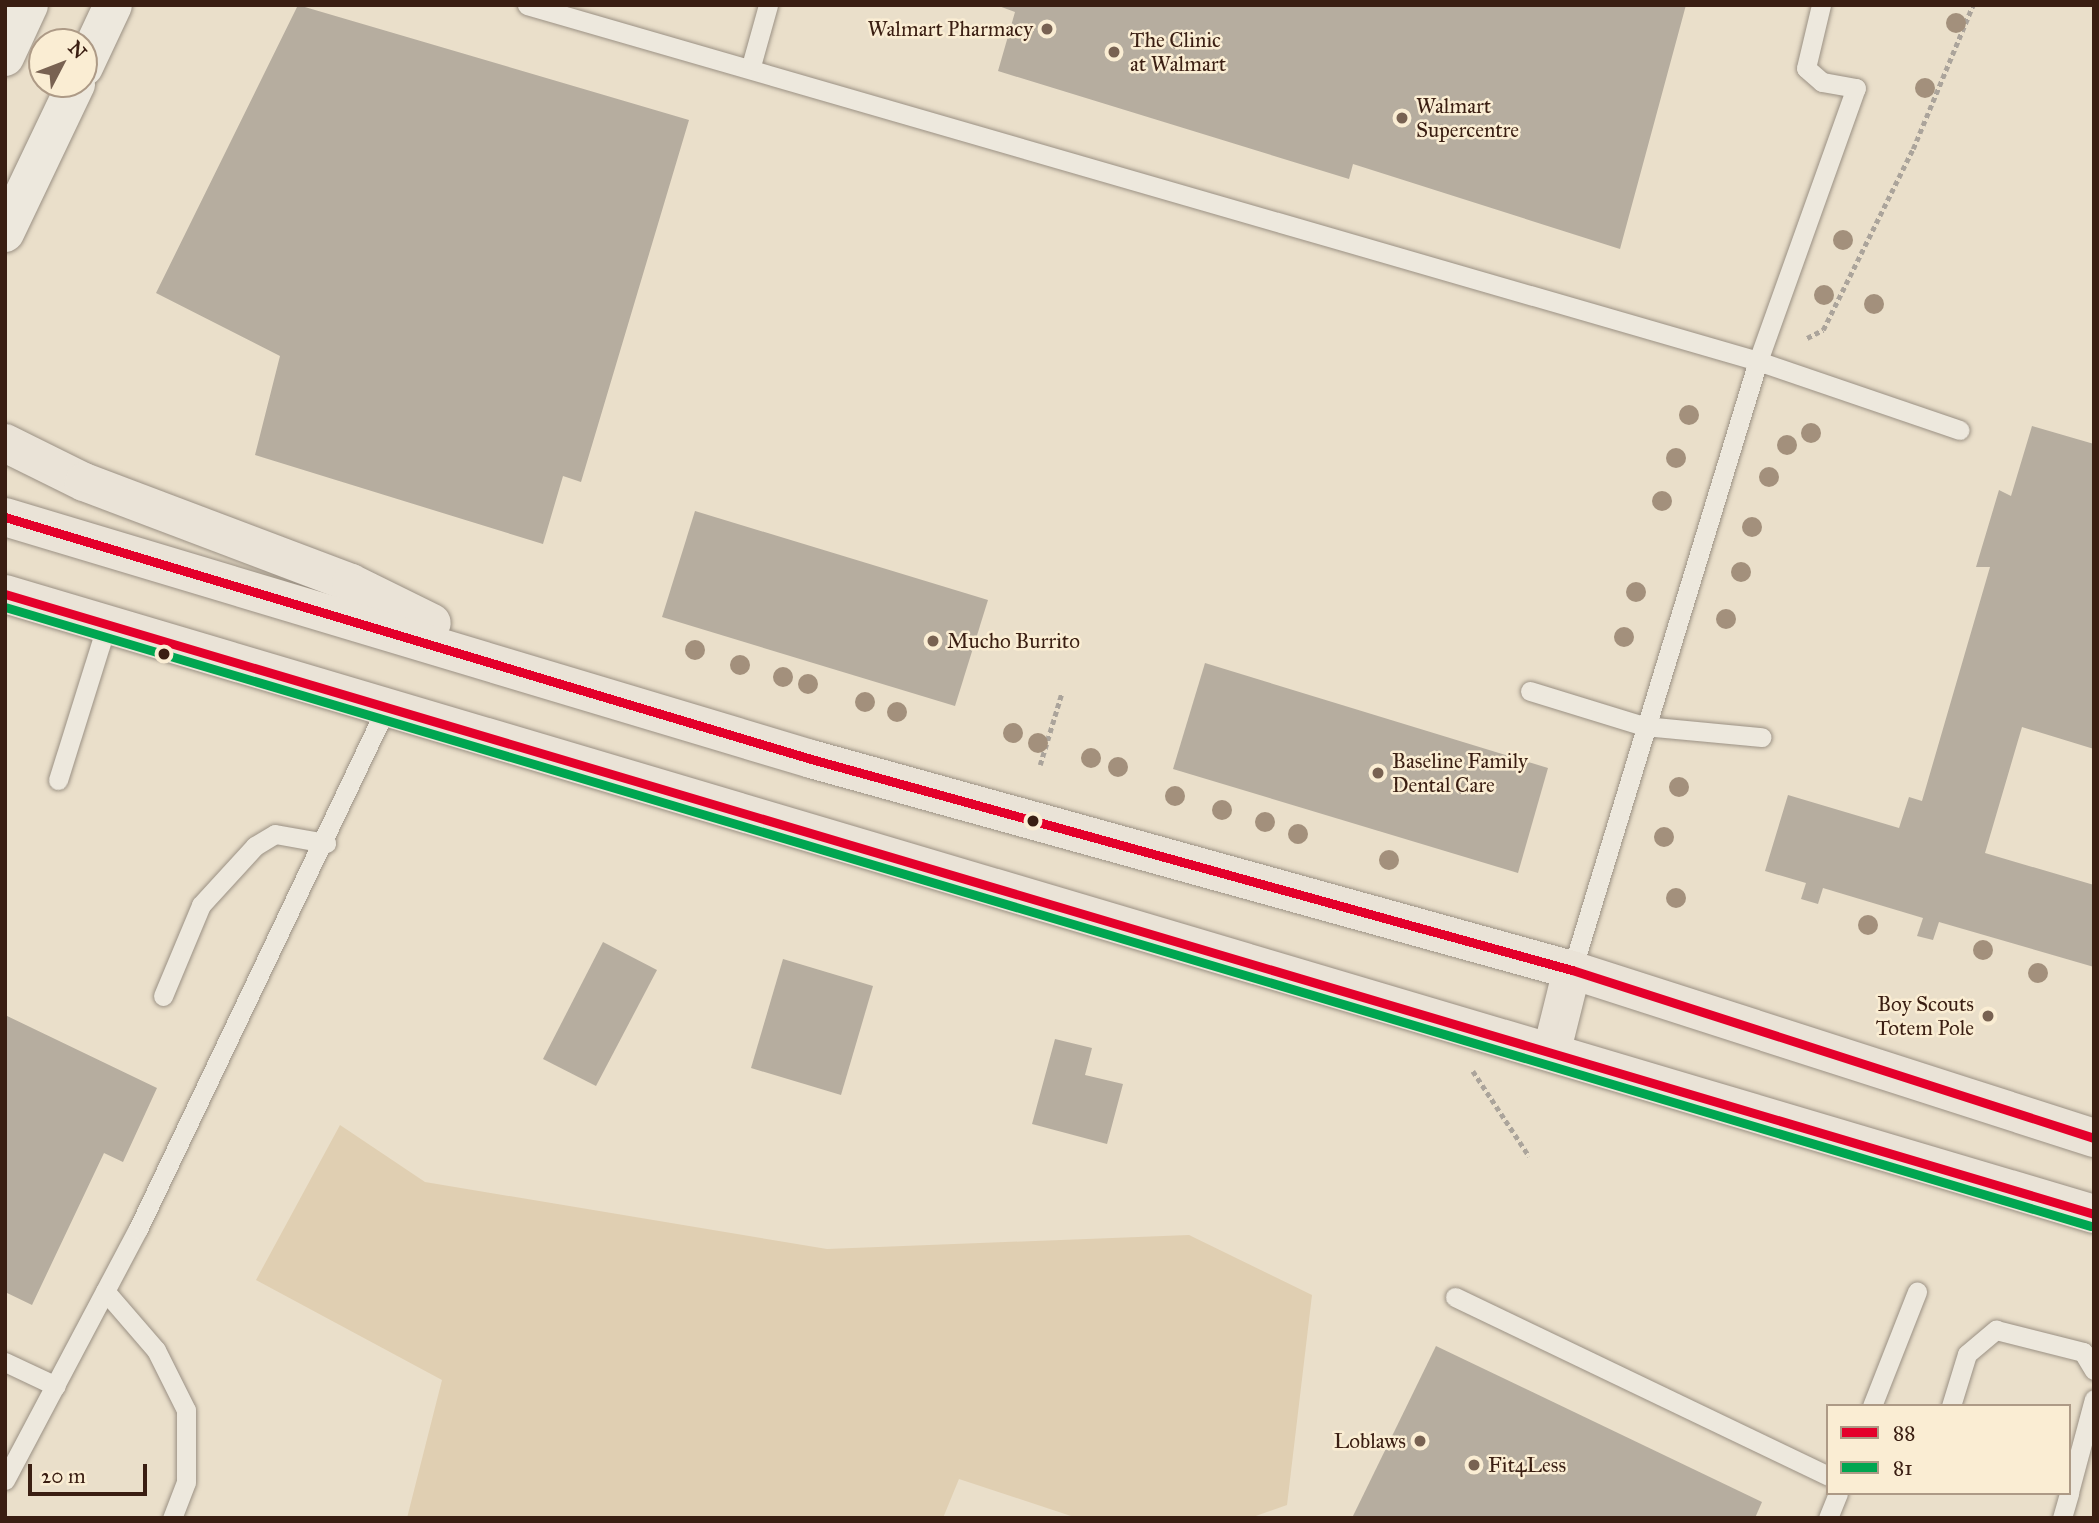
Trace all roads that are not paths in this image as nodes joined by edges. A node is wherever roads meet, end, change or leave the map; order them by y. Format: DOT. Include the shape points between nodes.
graph roads {
  1 [pos="29,5"];
  2 [pos="113,5"];
  3 [pos="527,5"];
  4 [pos="768,5"];
  5 [pos="1821,5"];
  6 [pos="98,37"];
  7 [pos="5,57"];
  8 [pos="751,66"];
  9 [pos="69,98"];
  10 [pos="5,233"];
  11 [pos="1758,360"];
  12 [pos="1960,430"];
  13 [pos="5,443"];
  14 [pos="5,517"];
  15 [pos="5,594"];
  16 [pos="107,624"];
  17 [pos="518,666"];
  18 [pos="1530,691"];
  19 [pos="387,706"];
  20 [pos="1644,726"];
  21 [pos="1761,737"];
  22 [pos="58,780"];
  23 [pos="326,843"];
  24 [pos="1572,970"];
  25 [pos="163,996"];
  26 [pos="1552,1050"];
  27 [pos="2094,1138"];
  28 [pos="2094,1214"];
  29 [pos="106,1291"];
  30 [pos="1917,1292"];
  31 [pos="1455,1297"];
  32 [pos="5,1362"];
  33 [pos="2094,1370"];
  34 [pos="56,1386"];
  35 [pos="2094,1399"];
  36 [pos="1873,1404"];
  37 [pos="1952,1404"];
  38 [pos="1826,1475"];
  39 [pos="5,1480"];
  40 [pos="2071,1485"];
  41 [pos="1837,1495"];
  42 [pos="2068,1495"];
  43 [pos="172,1518"];
  44 [pos="1828,1518"];
  45 [pos="2062,1518"];
  1 -- 7 [label="main road"];
  2 -- 6 [label="main road"];
  3 -- 8 [label="lane"];
  4 -- 8 [label="lane"];
  5 -- 11 [label="lane" via="1807,68 1822,82 1856,88"];
  8 -- 11 [label="lane"];
  9 -- 10 [label="main road"];
  11 -- 12 [label="lane"];
  11 -- 20 [label="lane"];
  13 -- 17 [label="main road" via="84,482 351,583"];
  14 -- 17 [label="main road"];
  15 -- 16 [label="main road"];
  16 -- 19 [label="main road"];
  16 -- 22 [label="lane"];
  17 -- 24 [label="main road" via="811,759"];
  18 -- 20 [label="lane"];
  19 -- 23 [label="lane"];
  19 -- 26 [label="main road"];
  20 -- 21 [label="lane"];
  20 -- 24 [label="lane"];
  23 -- 25 [label="lane" via="275,834 255,846 201,905"];
  23 -- 29 [label="lane"];
  24 -- 26 [label="main road"];
  24 -- 27 [label="main road"];
  26 -- 28 [label="main road"];
  29 -- 34 [label="lane"];
  29 -- 43 [label="lane" via="156,1350 186,1410 186,1482"];
  30 -- 36 [label="lane"];
  31 -- 38 [label="lane"];
  32 -- 34 [label="lane"];
  33 -- 37 [label="lane" via="2083,1352 1996,1330 1967,1354"];
  34 -- 39 [label="lane"];
  35 -- 40 [label="lane"];
  41 -- 44 [label="lane"];
  42 -- 45 [label="lane"];
}
